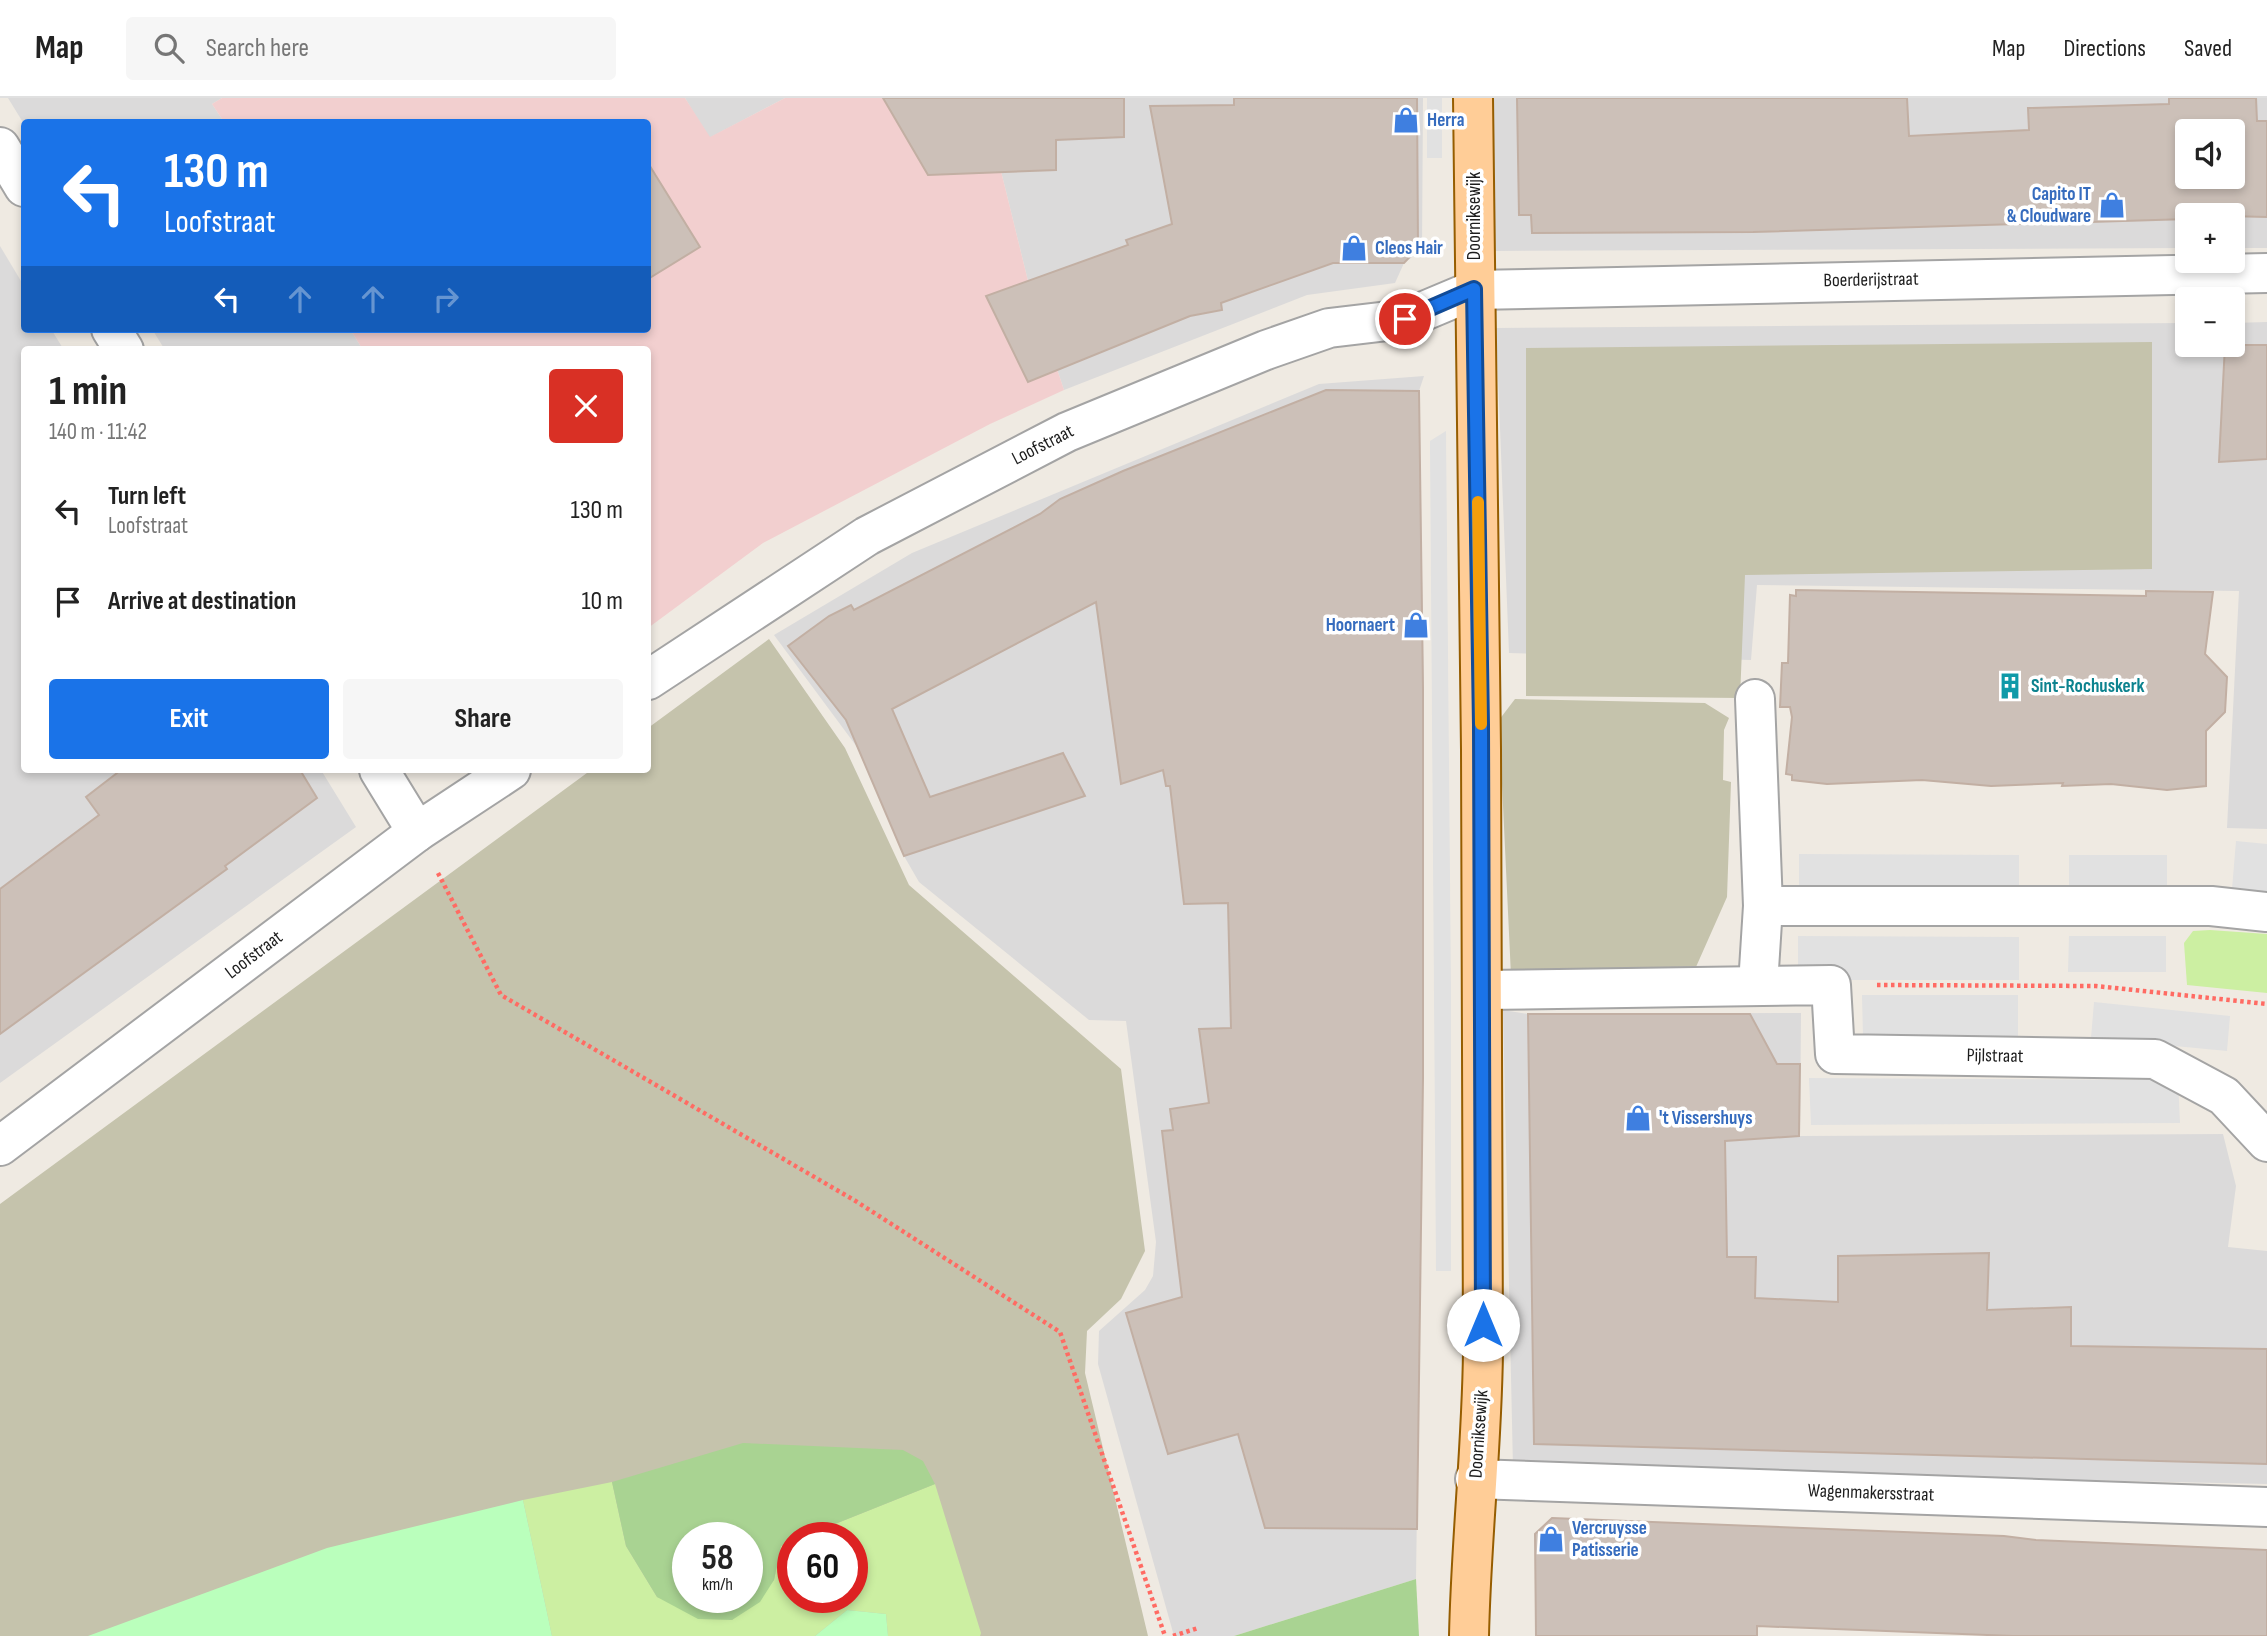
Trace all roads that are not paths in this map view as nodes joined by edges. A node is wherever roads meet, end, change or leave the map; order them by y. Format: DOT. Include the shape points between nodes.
graph roads {
  1 [pos="1473,98"];
  2 [pos="0,146"];
  3 [pos="21,182"];
  4 [pos="2267,273"];
  5 [pos="1474,289"];
  6 [pos="651,678"];
  7 [pos="1755,699"];
  8 [pos="381,773"];
  9 [pos="506,773"];
  10 [pos="417,832"];
  11 [pos="1763,906"];
  12 [pos="2267,912"];
  13 [pos="1758,985"];
  14 [pos="1483,990"];
  15 [pos="2267,1142"];
  16 [pos="0,1146"];
  17 [pos="1475,1479"];
  18 [pos="2267,1507"];
  19 [pos="1469,1636"];
  1 -- 5 [label="main road, Doorniksewijk"];
  2 -- 3 [label="street"];
  4 -- 5 [label="street, Boerderijstraat"];
  5 -- 6 [label="street, Loofstraat" via="1405,319 1316,333 1067,432 867,536"];
  5 -- 14 [label="main road, Doorniksewijk"];
  7 -- 11 [label="street"];
  8 -- 10 [label="street"];
  9 -- 10 [label="street, Loofstraat"];
  10 -- 16 [label="street, Loofstraat"];
  11 -- 12 [label="street" via="2211,906"];
  11 -- 13 [label="street"];
  13 -- 14 [label="street"];
  13 -- 15 [label="street, Pijlstraat" via="1831,985 1835,1054 2155,1059 2224,1096"];
  14 -- 17 [label="main road, Doorniksewijk" via="1482,1411"];
  17 -- 18 [label="street, Wagenmakersstraat"];
  17 -- 19 [label="main road, Doorniksewijk"];
}
